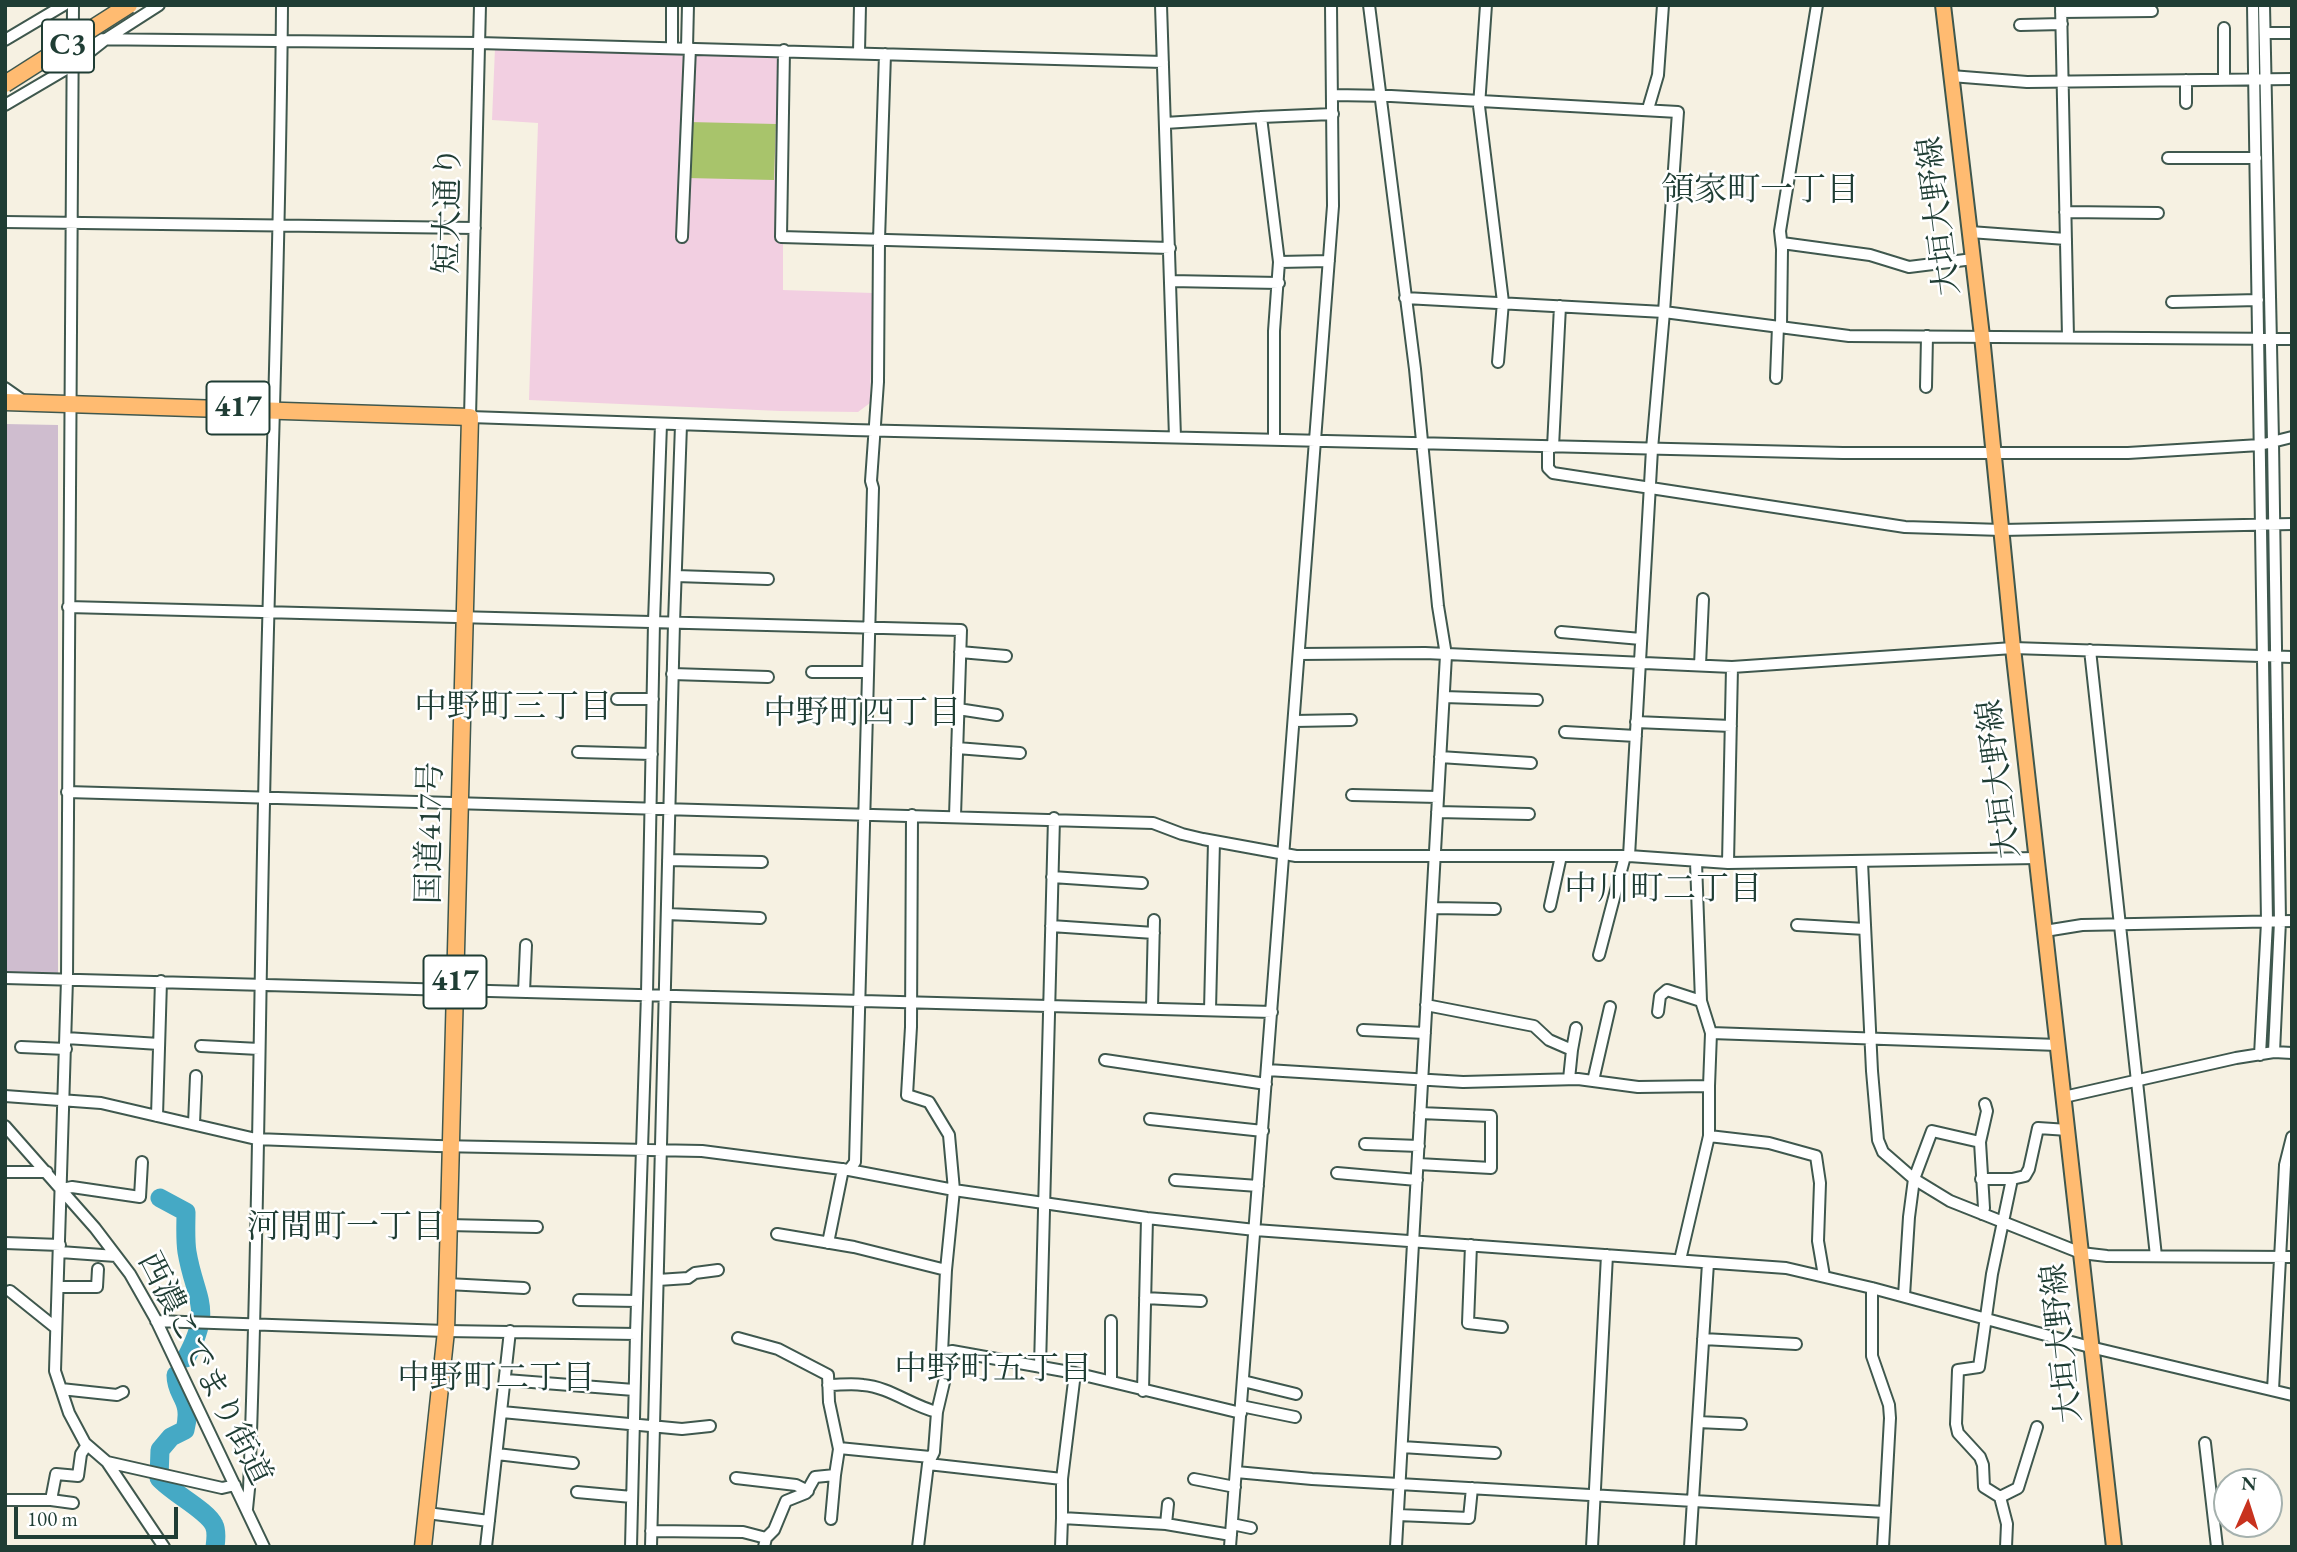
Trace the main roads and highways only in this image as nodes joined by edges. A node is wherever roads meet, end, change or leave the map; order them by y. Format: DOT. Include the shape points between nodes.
graph roads {
  1 [pos="129,5"];
  2 [pos="1943,5"];
  3 [pos="5,84"];
  4 [pos="5,402"];
  5 [pos="423,1547"];
  6 [pos="2114,1547"];
  1 -- 3 [label="highway, C3, bridge"];
  2 -- 6 [label="main road, 大垣大野線"];
  4 -- 5 [label="highway, 国道417号 / 417" via="470,416 446,1331"];
}
